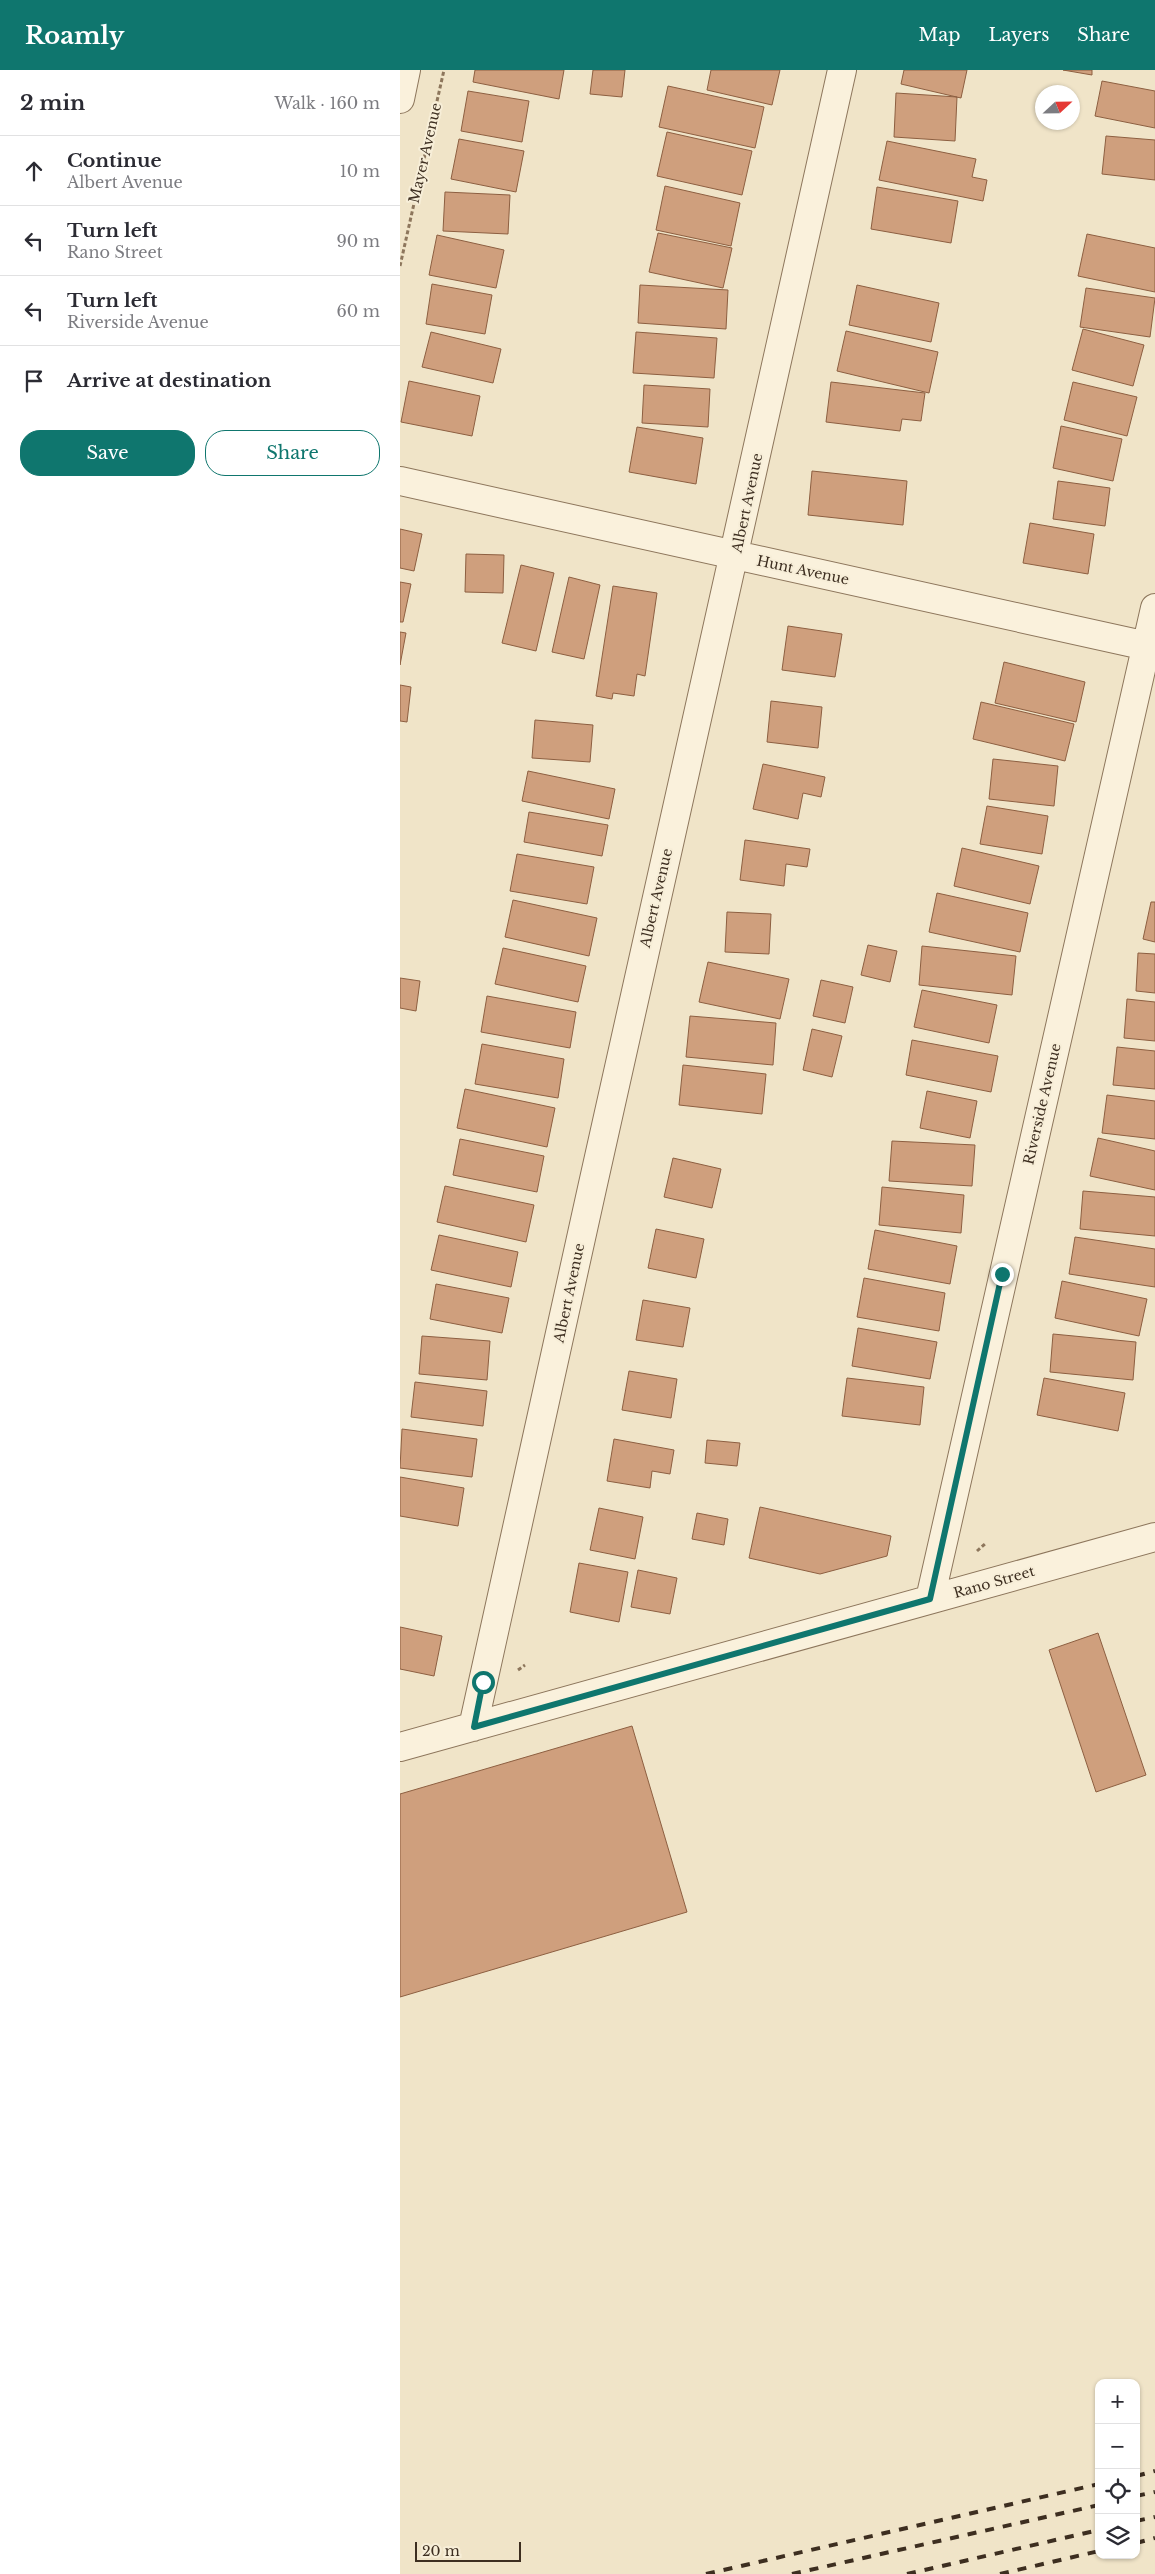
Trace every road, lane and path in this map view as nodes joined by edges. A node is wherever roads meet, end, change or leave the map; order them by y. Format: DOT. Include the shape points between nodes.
graph roads {
  1 [pos="406,70"];
  2 [pos="444,70"];
  3 [pos="842,70"];
  4 [pos="400,99"];
  5 [pos="400,266"];
  6 [pos="400,481"];
  7 [pos="736,555"];
  8 [pos="1155,608"];
  9 [pos="1146,646"];
  10 [pos="1155,1537"];
  11 [pos="986,1543"];
  12 [pos="977,1551"];
  13 [pos="930,1599"];
  14 [pos="474,1727"];
  15 [pos="400,1747"];
  1 -- 4 [label="street"];
  2 -- 5 [label="path, Mayer Avenue"];
  3 -- 7 [label="street, Albert Avenue"];
  6 -- 7 [label="street, Hunt Avenue"];
  7 -- 9 [label="street, Hunt Avenue"];
  7 -- 14 [label="street, Albert Avenue" via="663,864"];
  8 -- 9 [label="street, Riverside Avenue"];
  9 -- 13 [label="street, Riverside Avenue"];
  10 -- 13 [label="street, Rano Street"];
  11 -- 12 [label="path"];
  13 -- 14 [label="street, Rano Street"];
  14 -- 15 [label="street, Rano Street"];
}
